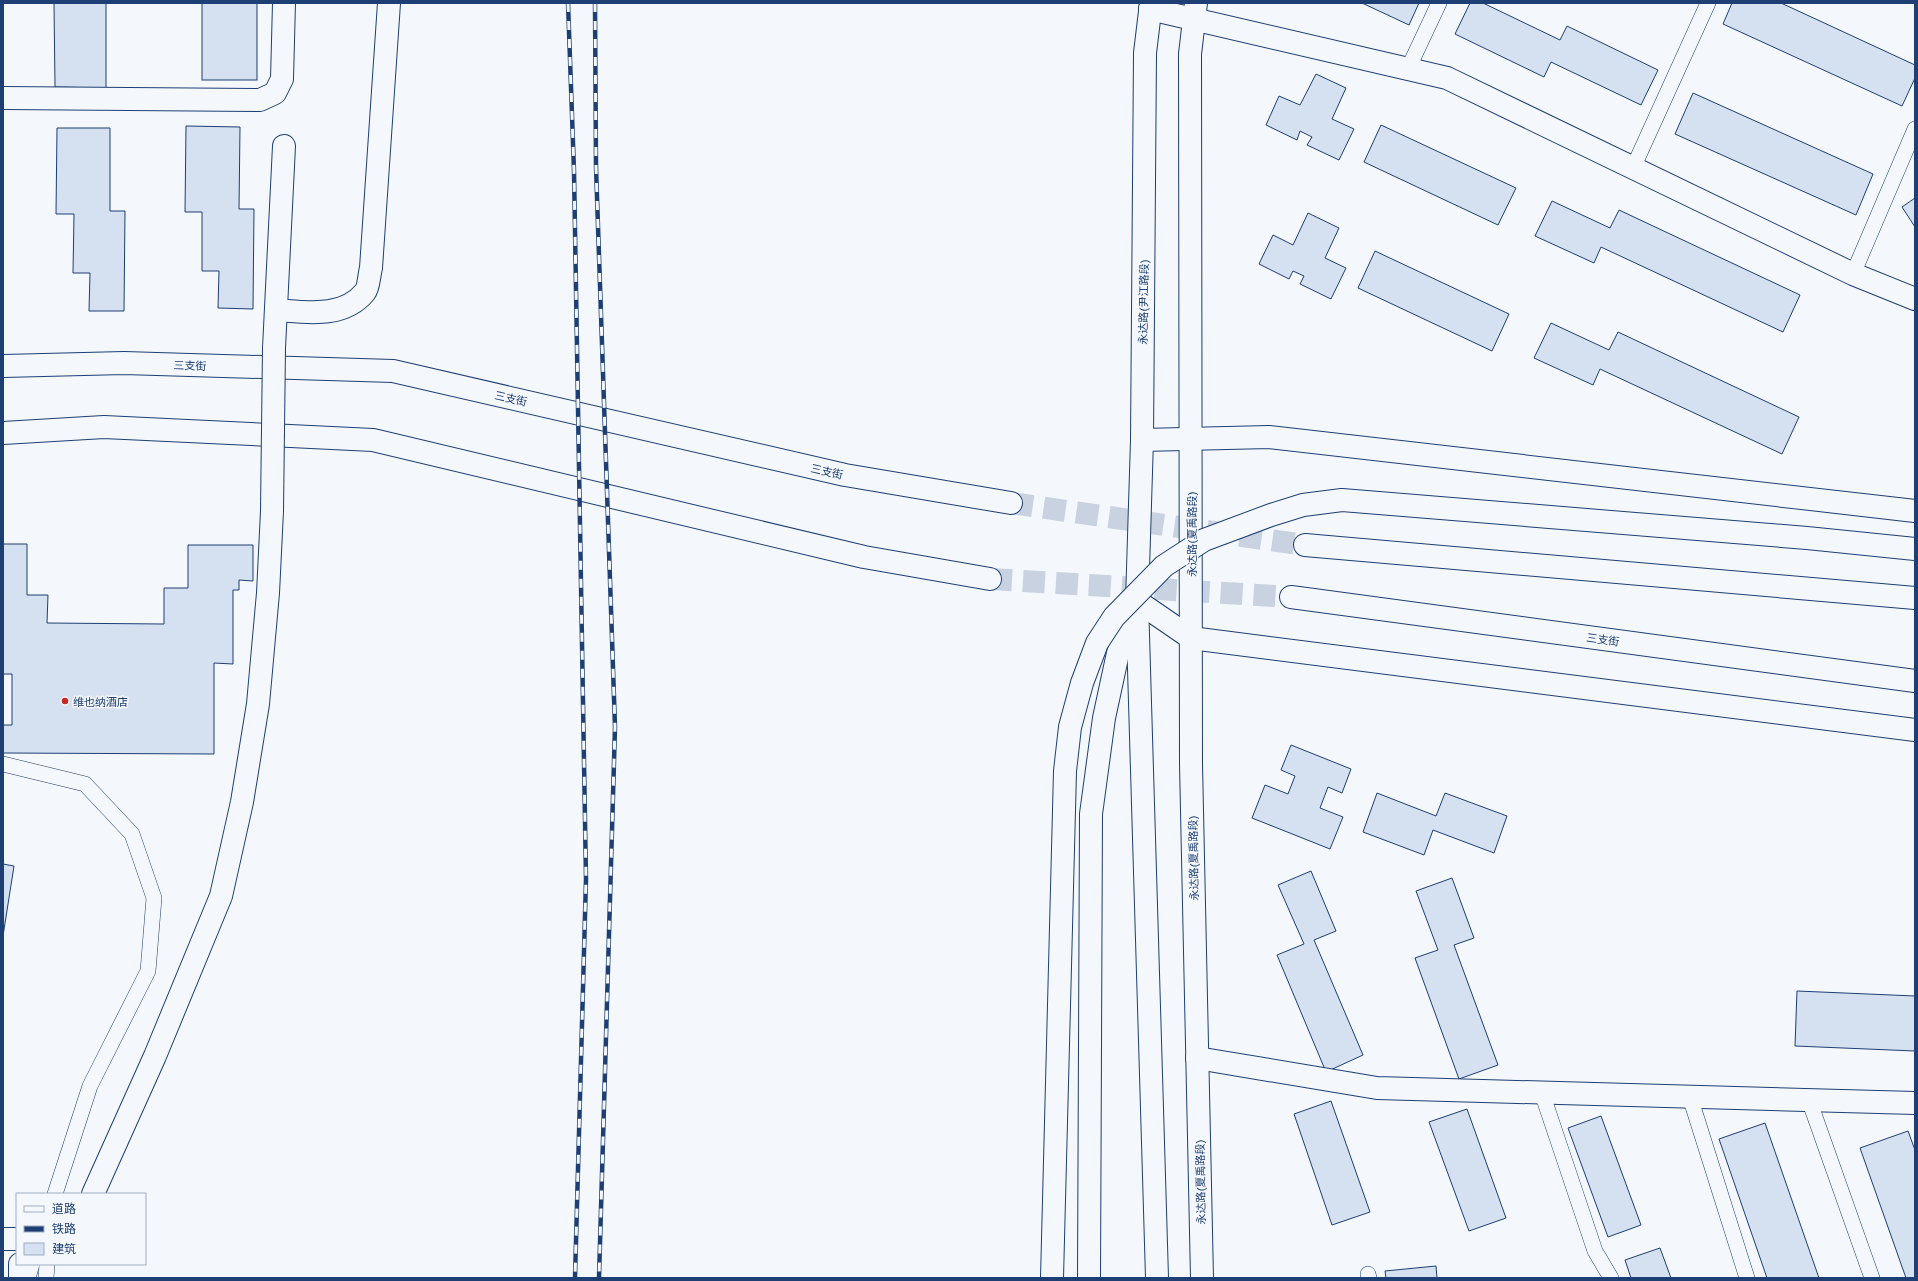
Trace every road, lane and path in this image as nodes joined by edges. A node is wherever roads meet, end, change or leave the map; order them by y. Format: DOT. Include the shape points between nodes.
graph roads {
  1 [pos="284,3"];
  2 [pos="389,3"];
  3 [pos="1439,3"];
  4 [pos="1708,3"];
  5 [pos="1150,6"];
  6 [pos="1195,11"];
  7 [pos="1408,69"];
  8 [pos="3,98"];
  9 [pos="1915,129"];
  10 [pos="284,146"];
  11 [pos="1633,168"];
  12 [pos="1853,274"];
  13 [pos="1915,299"];
  14 [pos="276,310"];
  15 [pos="3,366"];
  16 [pos="3,433"];
  17 [pos="1191,439"];
  18 [pos="1142,440"];
  19 [pos="1011,503"];
  20 [pos="1915,511"];
  21 [pos="1305,545"];
  22 [pos="1915,549"];
  23 [pos="990,579"];
  24 [pos="1290,597"];
  25 [pos="1915,598"];
  26 [pos="1137,601"];
  27 [pos="1191,638"];
  28 [pos="1915,681"];
  29 [pos="1915,730"];
  30 [pos="3,764"];
  31 [pos="1197,1058"];
  32 [pos="1542,1093"];
  33 [pos="1690,1097"];
  34 [pos="1809,1100"];
  35 [pos="1915,1104"];
  36 [pos="55,1193"];
  37 [pos="93,1193"];
  38 [pos="3,1239"];
  39 [pos="16,1239"];
  40 [pos="20,1265"];
  41 [pos="32,1265"];
  42 [pos="47,1265"];
  43 [pos="20,1278"];
  44 [pos="28,1278"];
  45 [pos="46,1278"];
  46 [pos="1052,1278"];
  47 [pos="1088,1278"];
  48 [pos="1157,1278"];
  49 [pos="1202,1278"];
  50 [pos="1611,1278"];
  51 [pos="1747,1278"];
  52 [pos="1872,1278"];
  1 -- 8 [label="main road" via="282,80 275,92 260,100"];
  2 -- 14 [label="main road" via="371,268 366,291 350,304 324,313"];
  3 -- 7 [label="lane"];
  4 -- 11 [label="lane"];
  5 -- 6 [label="main road"];
  5 -- 18 [label="main road, 永达路(尹江路段)" via="1145,53"];
  6 -- 7 [label="main road"];
  6 -- 17 [label="main road" via="1190,54"];
  7 -- 11 [label="main road" via="1447,78"];
  9 -- 12 [label="lane"];
  10 -- 14 [label="main road"];
  11 -- 12 [label="main road"];
  12 -- 13 [label="main road"];
  14 -- 37 [label="main road, bridge" via="268,593 258,704 242,802 221,896 155,1056"];
  15 -- 19 [label="main road, 三支街" via="124,363 393,371 845,475"];
  16 -- 23 [label="main road" via="104,427 373,440 864,557"];
  17 -- 18 [label="main road"];
  17 -- 20 [label="main road" via="1269,437"];
  17 -- 27 [label="main road, 永达路(夏禹路段)"];
  18 -- 26 [label="main road, 永达路(尹江路段)"];
  21 -- 25 [label="main road"];
  22 -- 46 [label="main road, bridge" via="1799,537 1342,500 1302,505 1271,515 1204,540 1164,566 1114,617 1097,643 1082,683 1070,727 1065,771"];
  24 -- 28 [label="main road, 三支街"];
  26 -- 27 [label="main road"];
  26 -- 47 [label="main road" via="1118,653 1104,718 1091,814"];
  26 -- 48 [label="main road"];
  27 -- 29 [label="main road"];
  27 -- 31 [label="main road, 永达路(夏禹路段)"];
  30 -- 36 [label="lane" via="85,784 132,834 154,898 148,971 90,1086"];
  31 -- 32 [label="main road" via="1377,1088"];
  31 -- 49 [label="main road, 永达路(夏禹路段)"];
  32 -- 33 [label="main road"];
  32 -- 50 [label="lane" via="1595,1251"];
  33 -- 34 [label="main road"];
  33 -- 51 [label="lane"];
  34 -- 35 [label="main road"];
  34 -- 52 [label="lane"];
  38 -- 39 [label="main road"];
  40 -- 43 [label="main road"];
  41 -- 44 [label="lane"];
  42 -- 45 [label="lane"];
}
